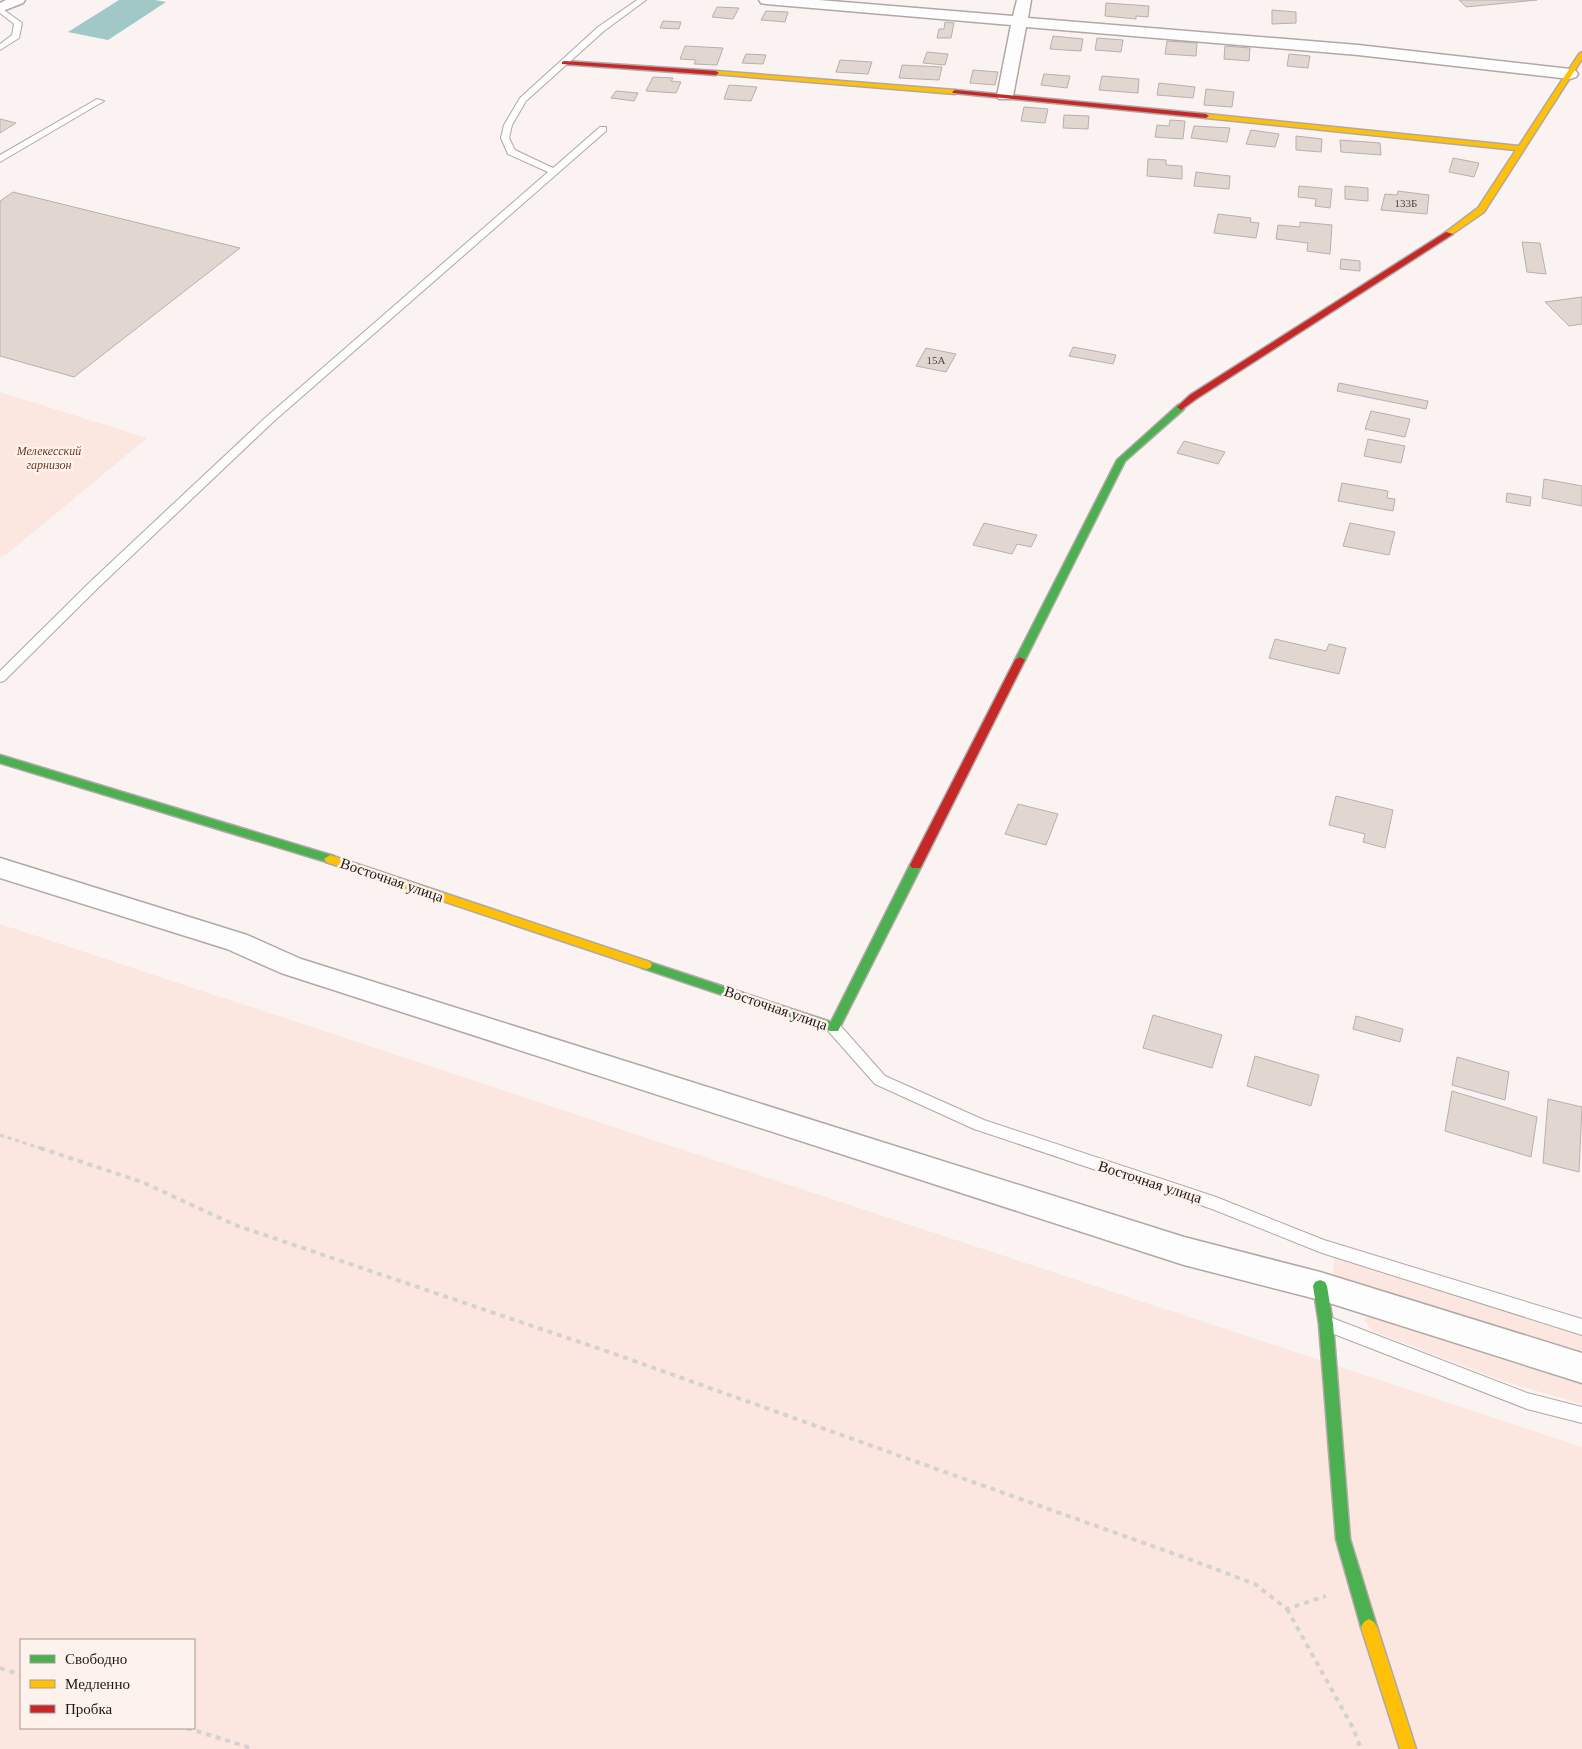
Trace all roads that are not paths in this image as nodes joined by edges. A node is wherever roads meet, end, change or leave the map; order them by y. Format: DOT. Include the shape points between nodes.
graph roads {
  1 [pos="18,0"];
  2 [pos="642,0"];
  3 [pos="766,0"];
  4 [pos="1024,0"];
  5 [pos="0,9"];
  6 [pos="1020,22"];
  7 [pos="0,48"];
  8 [pos="1582,54"];
  9 [pos="564,63"];
  10 [pos="1570,74"];
  11 [pos="1005,96"];
  12 [pos="100,101"];
  13 [pos="603,129"];
  14 [pos="1520,148"];
  15 [pos="0,159"];
  16 [pos="554,172"];
  17 [pos="0,678"];
  18 [pos="0,759"];
  19 [pos="0,868"];
  20 [pos="834,1028"];
  21 [pos="1320,1286"];
  22 [pos="1326,1324"];
  23 [pos="1582,1327"];
  24 [pos="1582,1368"];
  25 [pos="1582,1415"];
  26 [pos="1408,1749"];
  1 -- 5 [label="street"];
  2 -- 9 [label="lane" via="601,29"];
  3 -- 6 [label="street"];
  4 -- 6 [label="street"];
  5 -- 7 [label="lane" via="18,24 16,36"];
  6 -- 10 [label="street" via="1358,50"];
  6 -- 11 [label="street"];
  8 -- 10 [label="street"];
  9 -- 11 [label="street"];
  9 -- 16 [label="lane" via="524,100 508,125 505,138 511,152"];
  10 -- 14 [label="street"];
  11 -- 14 [label="street"];
  12 -- 15 [label="lane"];
  13 -- 16 [label="lane"];
  14 -- 20 [label="street" via="1482,210 1447,236 1193,396 1121,460"];
  16 -- 17 [label="lane" via="269,420"];
  18 -- 20 [label="street, Восточная улица" via="334,860"];
  19 -- 21 [label="street" via="237,942 291,966 985,1188 1184,1251"];
  20 -- 23 [label="lane, Восточная улица" via="880,1080 979,1125 1216,1204 1322,1246"];
  21 -- 22 [label="street"];
  21 -- 24 [label="street"];
  22 -- 25 [label="lane" via="1527,1401"];
  22 -- 26 [label="street" via="1344,1540"];
}
